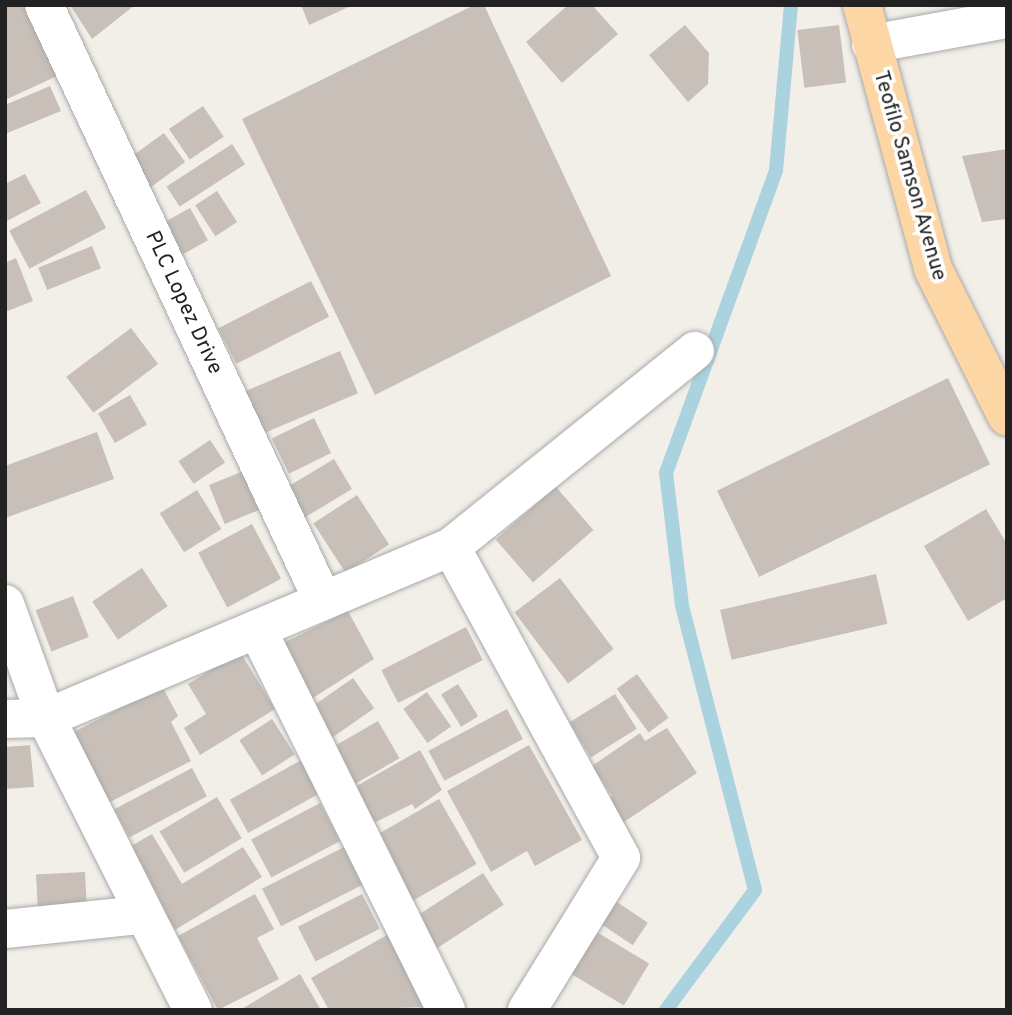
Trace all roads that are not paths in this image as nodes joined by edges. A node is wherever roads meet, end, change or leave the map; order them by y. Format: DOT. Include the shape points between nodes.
graph roads {
  1 [pos="44,5"];
  2 [pos="862,5"];
  3 [pos="1007,19"];
  4 [pos="871,44"];
  5 [pos="695,351"];
  6 [pos="1007,417"];
  7 [pos="451,547"];
  8 [pos="323,601"];
  9 [pos="5,604"];
  10 [pos="257,629"];
  11 [pos="5,719"];
  12 [pos="46,719"];
  13 [pos="141,915"];
  14 [pos="5,929"];
  15 [pos="193,1010"];
  16 [pos="446,1010"];
  17 [pos="527,1010"];
  1 -- 8 [label="street, PLC Lopez Drive"];
  2 -- 4 [label="main road, Teofilo Samson Avenue"];
  3 -- 4 [label="street"];
  4 -- 6 [label="main road, Teofilo Samson Avenue" via="933,269"];
  5 -- 7 [label="street"];
  7 -- 8 [label="street"];
  7 -- 17 [label="street" via="621,858"];
  8 -- 10 [label="street"];
  9 -- 12 [label="street"];
  10 -- 12 [label="street"];
  10 -- 16 [label="street"];
  11 -- 12 [label="street"];
  12 -- 13 [label="street"];
  13 -- 14 [label="street"];
  13 -- 15 [label="street"];
}
